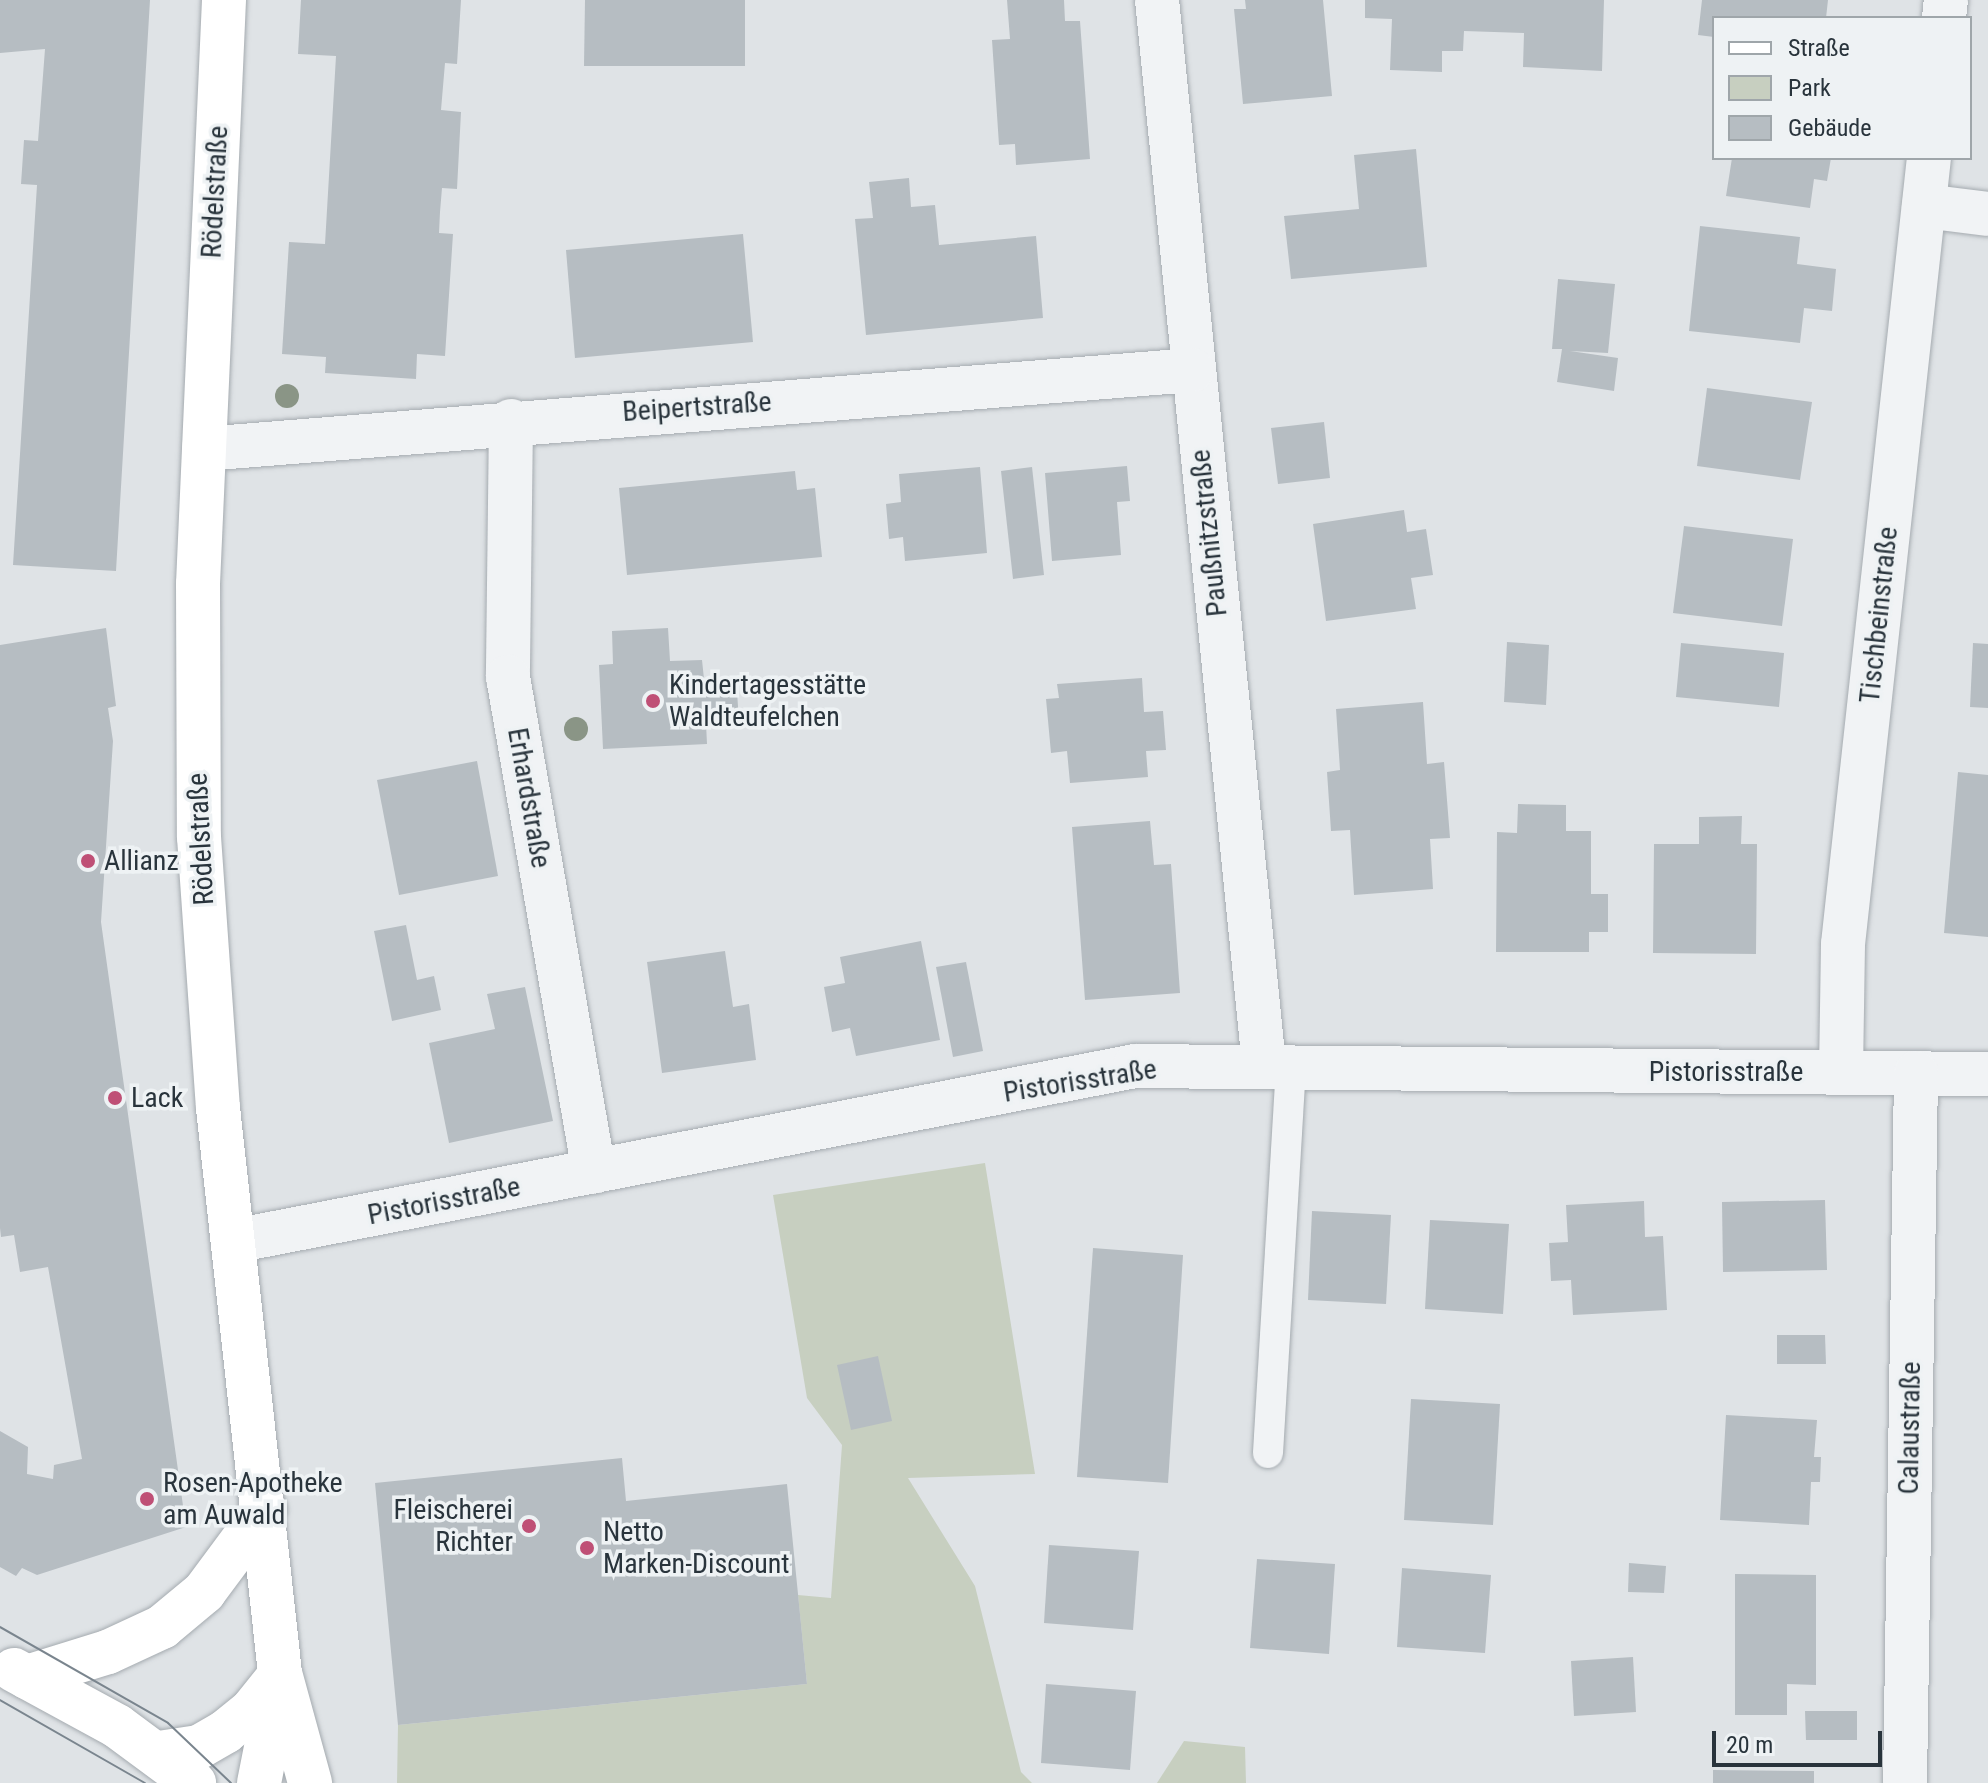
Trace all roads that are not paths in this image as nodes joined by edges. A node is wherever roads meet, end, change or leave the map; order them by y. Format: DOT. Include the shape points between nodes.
graph roads {
  1 [pos="224,0"];
  2 [pos="1157,0"];
  3 [pos="1929,160"];
  4 [pos="1924,206"];
  5 [pos="1988,214"];
  6 [pos="1192,370"];
  7 [pos="511,421"];
  8 [pos="204,449"];
  9 [pos="1278,1067"];
  10 [pos="1841,1072"];
  11 [pos="1916,1073"];
  12 [pos="1988,1074"];
  13 [pos="594,1172"];
  14 [pos="234,1241"];
  15 [pos="1268,1453"];
  16 [pos="265,1510"];
  17 [pos="13,1669"];
  18 [pos="280,1675"];
  19 [pos="159,1753"];
  20 [pos="194,1783"];
  21 [pos="259,1783"];
  22 [pos="310,1783"];
  23 [pos="1905,1783"];
  1 -- 8 [label="main road, Rödelstraße"];
  2 -- 6 [label="street, Paußnitzstraße"];
  3 -- 4 [label="street, Tischbeinstraße"];
  4 -- 5 [label="street"];
  4 -- 10 [label="street, Tischbeinstraße" via="1843,944"];
  6 -- 7 [label="street, Beipertstraße"];
  6 -- 9 [label="street, Paußnitzstraße"];
  7 -- 8 [label="street, Beipertstraße"];
  7 -- 13 [label="street, Erhardstraße" via="508,677"];
  8 -- 14 [label="main road, Rödelstraße" via="196,658 199,837"];
  9 -- 10 [label="street, Pistorisstraße"];
  9 -- 13 [label="street, Pistorisstraße" via="1135,1066"];
  9 -- 15 [label="lane"];
  10 -- 11 [label="street, Pistorisstraße"];
  11 -- 12 [label="street, Pistorisstraße"];
  11 -- 23 [label="street, Calaustraße"];
  13 -- 14 [label="street, Pistorisstraße"];
  14 -- 16 [label="main road, Rödelstraße"];
  16 -- 17 [label="main road" via="204,1592 162,1627 108,1652"];
  16 -- 18 [label="main road, Rödelstraße"];
  17 -- 19 [label="main road"];
  18 -- 19 [label="main road" via="252,1710 225,1732 199,1747"];
  18 -- 21 [label="main road, Rödelstraße"];
  18 -- 22 [label="main road, Rödelstraße"];
  19 -- 20 [label="main road"];
}
